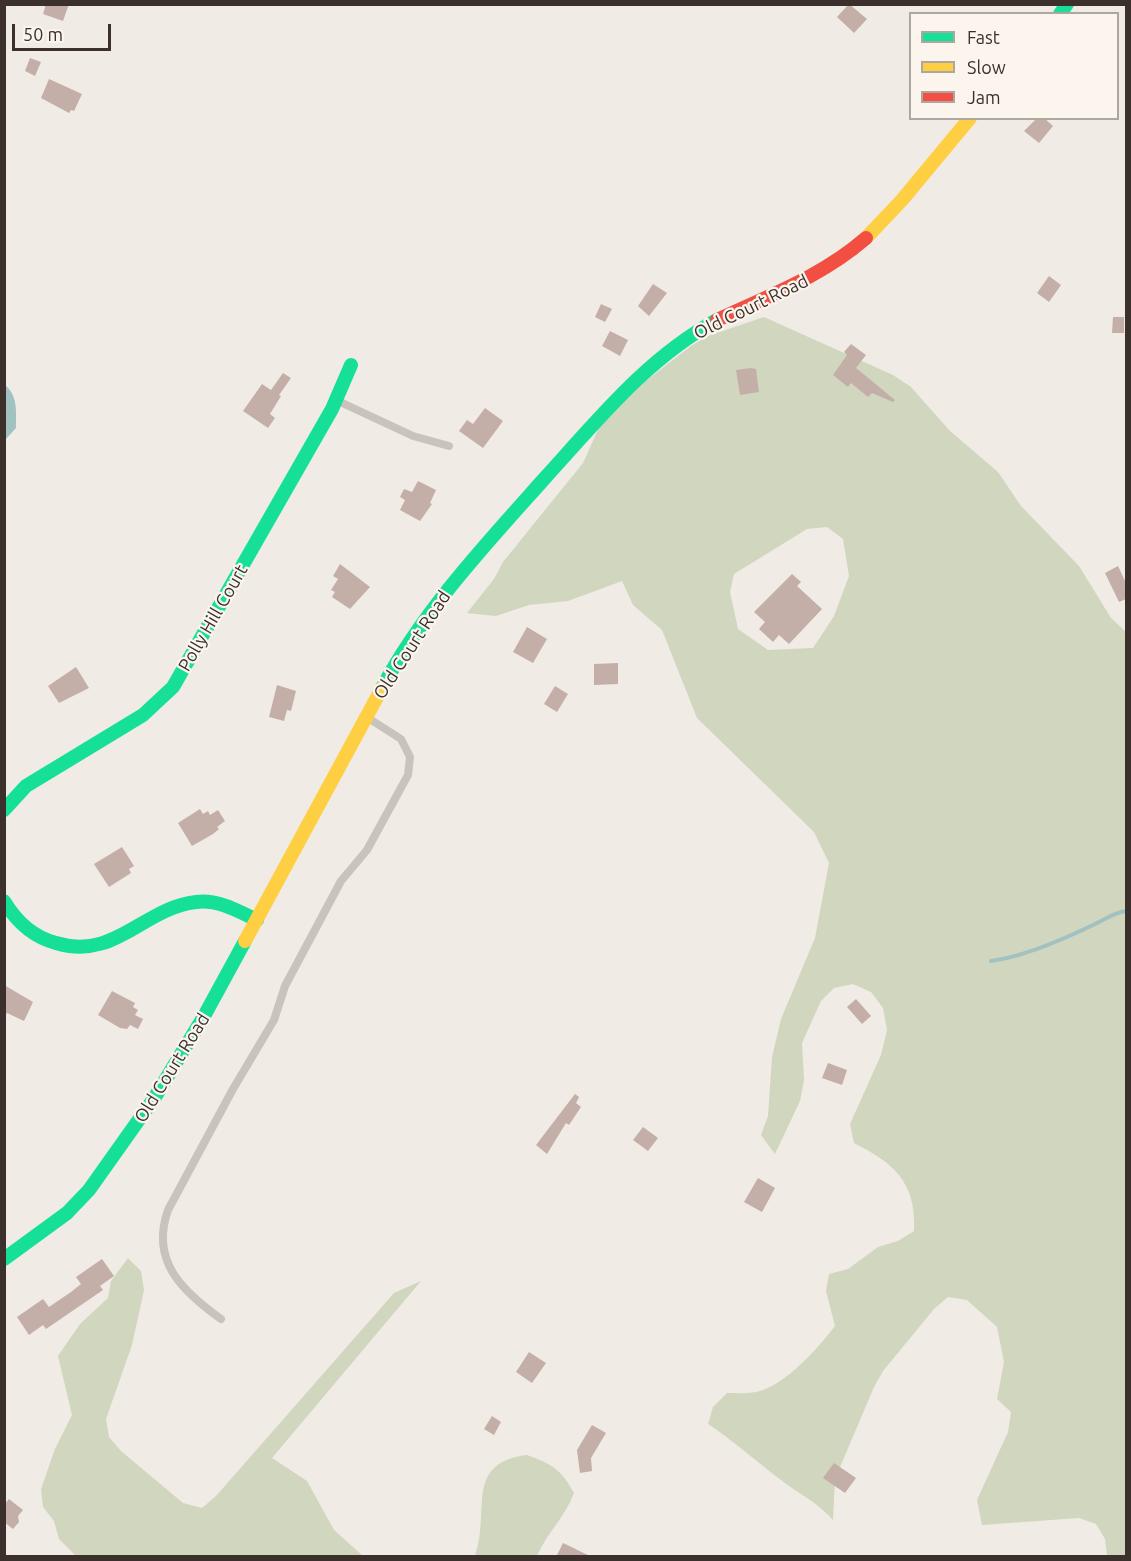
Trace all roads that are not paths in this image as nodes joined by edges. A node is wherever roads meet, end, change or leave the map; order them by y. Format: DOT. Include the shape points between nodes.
graph roads {
  1 [pos="968,120"];
  2 [pos="351,365"];
  3 [pos="337,400"];
  4 [pos="449,446"];
  5 [pos="367,717"];
  6 [pos="4,810"];
  7 [pos="4,902"];
  8 [pos="257,920"];
  9 [pos="4,1259"];
  10 [pos="221,1319"];
  1 -- 5 [label="main road, Old Court Road" via="894,209 844,256 795,285 714,320 653,363 457,577 420,626"];
  2 -- 3 [label="main road, Polly Hill Court"];
  3 -- 4 [label="lane" via="413,436"];
  3 -- 6 [label="main road, Polly Hill Court" via="173,687 142,715 26,786"];
  5 -- 8 [label="main road, Old Court Road"];
  5 -- 10 [label="lane" via="401,739 410,757 408,776 367,850 341,881 285,986 274,1020 233,1089 162,1228 166,1256 184,1292"];
  7 -- 8 [label="main road" via="19,924 36,936 74,947 111,943 166,911 195,902 228,906"];
  8 -- 9 [label="main road, Old Court Road" via="203,1018 116,1156 67,1213"];
}
